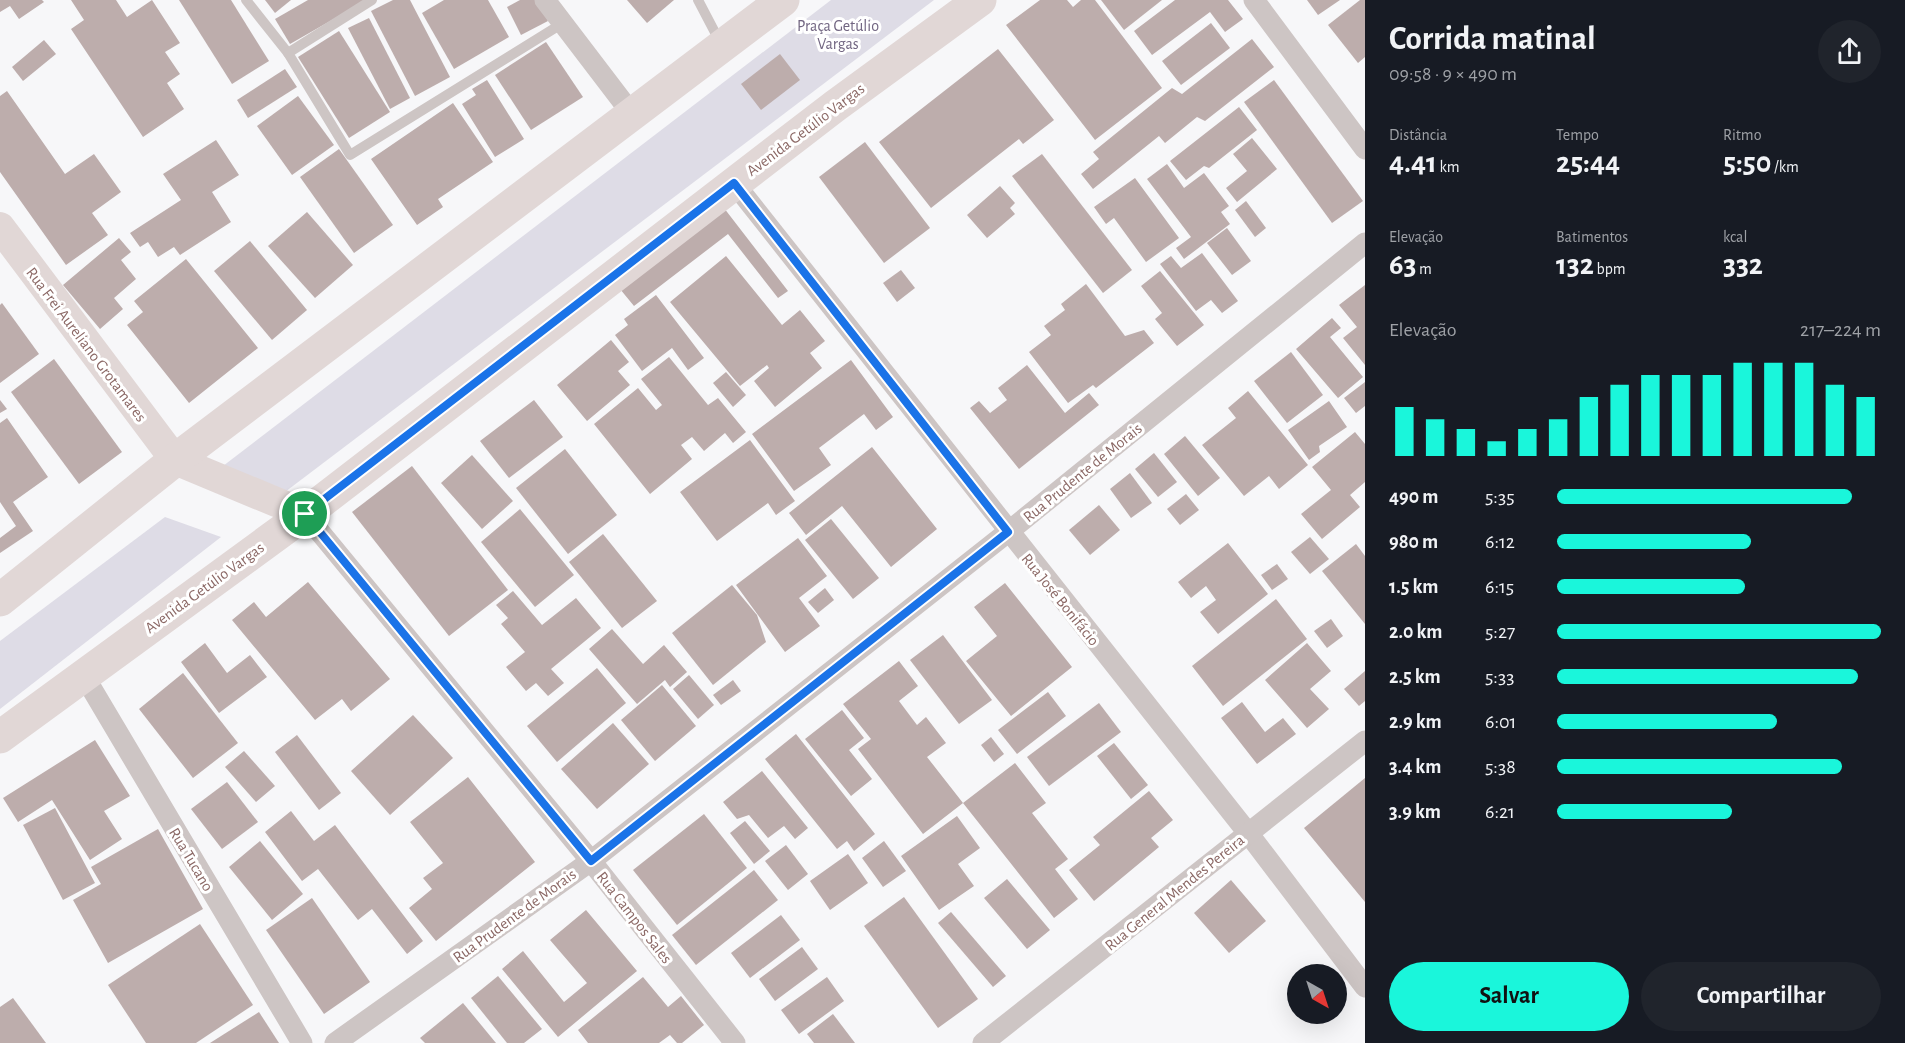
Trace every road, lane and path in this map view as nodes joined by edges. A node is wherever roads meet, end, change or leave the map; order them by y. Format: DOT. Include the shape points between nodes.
graph roads {
  1 [pos="246,0"];
  2 [pos="372,0"];
  3 [pos="545,0"];
  4 [pos="698,0"];
  5 [pos="783,0"];
  6 [pos="980,0"];
  7 [pos="1254,0"];
  8 [pos="563,23"];
  9 [pos="722,45"];
  10 [pos="288,53"];
  11 [pos="632,114"];
  12 [pos="1365,149"];
  13 [pos="734,183"];
  14 [pos="0,227"];
  15 [pos="1365,243"];
  16 [pos="175,460"];
  17 [pos="305,514"];
  18 [pos="1008,532"];
  19 [pos="0,600"];
  20 [pos="83,674"];
  21 [pos="0,737"];
  22 [pos="1365,741"];
  23 [pos="1248,833"];
  24 [pos="591,861"];
  25 [pos="1365,987"];
  26 [pos="302,1043"];
  27 [pos="335,1043"];
  28 [pos="735,1043"];
  29 [pos="983,1043"];
  1 -- 10 [label="lane"];
  2 -- 10 [label="lane"];
  3 -- 8 [label="street"];
  4 -- 9 [label="lane"];
  5 -- 9 [label="main road"];
  6 -- 13 [label="main road, Avenida Getúlio Vargas"];
  7 -- 12 [label="street"];
  8 -- 10 [label="lane" via="350,155"];
  8 -- 11 [label="street"];
  9 -- 11 [label="main road"];
  11 -- 16 [label="main road"];
  13 -- 17 [label="main road, Avenida Getúlio Vargas"];
  13 -- 18 [label="street, Rua José Bonifácio"];
  14 -- 16 [label="street, Rua Frei Aureliano Grotamares"];
  15 -- 18 [label="street, Rua Prudente de Morais"];
  16 -- 17 [label="street"];
  16 -- 19 [label="main road"];
  17 -- 20 [label="main road, Avenida Getúlio Vargas"];
  17 -- 24 [label="street, Rua Campos Sales"];
  18 -- 23 [label="street, Rua José Bonifácio"];
  18 -- 24 [label="street, Rua Prudente de Morais"];
  20 -- 21 [label="main road, Avenida Getúlio Vargas"];
  20 -- 26 [label="street, Rua Tucano"];
  22 -- 23 [label="street, Rua General Mendes Pereira"];
  23 -- 25 [label="street, Rua José Bonifácio"];
  23 -- 29 [label="street, Rua General Mendes Pereira"];
  24 -- 27 [label="street, Rua Prudente de Morais"];
  24 -- 28 [label="street, Rua Campos Sales"];
}
